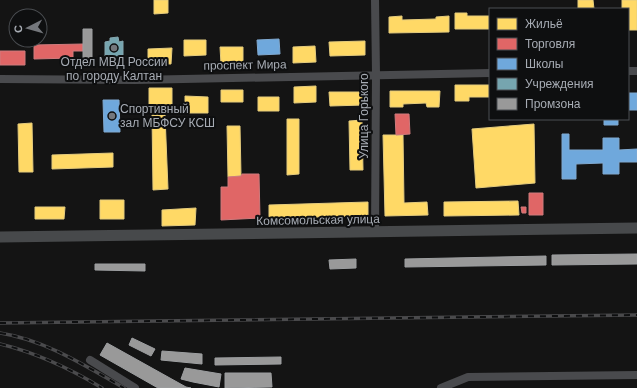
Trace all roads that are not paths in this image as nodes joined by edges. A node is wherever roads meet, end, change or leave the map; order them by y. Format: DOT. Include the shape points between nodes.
graph roads {
  1 [pos="374,0"];
  2 [pos="489,72"];
  3 [pos="376,74"];
  4 [pos="0,79"];
  5 [pos="637,228"];
  6 [pos="375,232"];
  7 [pos="0,237"];
  8 [pos="90,360"];
  9 [pos="637,374"];
  10 [pos="135,388"];
  11 [pos="441,388"];
  1 -- 3 [label="street, Улица Горького"];
  2 -- 3 [label="street, проспект Мира"];
  3 -- 4 [label="street, проспект Мира" via="135,80"];
  3 -- 6 [label="street, Улица Горького"];
  5 -- 6 [label="street, Комсомольская улица"];
  6 -- 7 [label="street, Комсомольская улица"];
  8 -- 10 [label="street"];
  9 -- 11 [label="street" via="468,377"];
}
